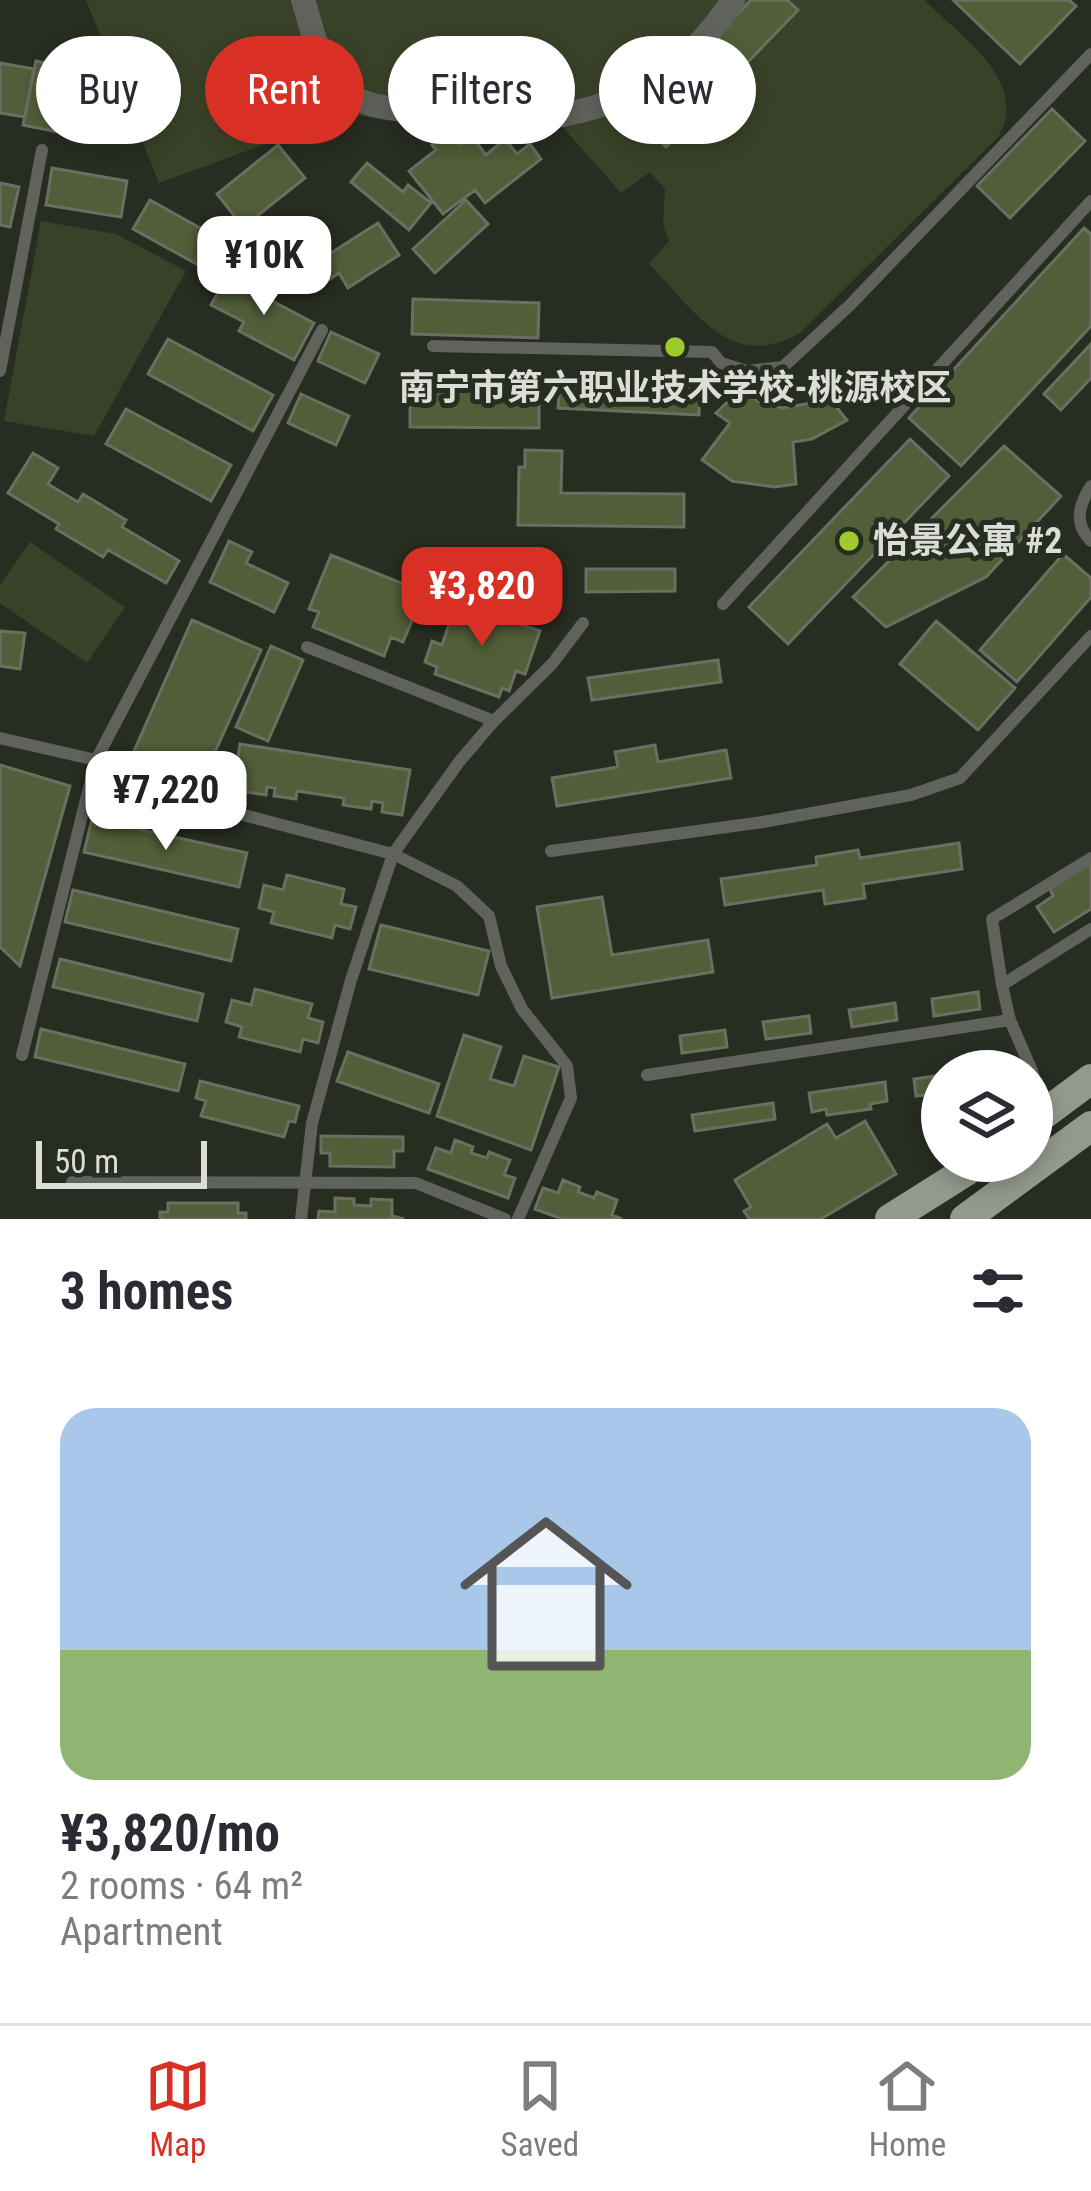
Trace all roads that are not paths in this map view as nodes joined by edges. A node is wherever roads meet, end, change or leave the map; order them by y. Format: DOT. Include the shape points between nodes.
graph roads {
  1 [pos="303,0"];
  2 [pos="733,0"];
  3 [pos="1091,54"];
  4 [pos="42,150"];
  5 [pos="1091,201"];
  6 [pos="322,330"];
  7 [pos="433,346"];
  8 [pos="0,370"];
  9 [pos="1091,486"];
  10 [pos="1091,541"];
  11 [pos="723,604"];
  12 [pos="583,622"];
  13 [pos="1091,636"];
  14 [pos="308,646"];
  15 [pos="1080,650"];
  16 [pos="1091,663"];
  17 [pos="494,721"];
  18 [pos="0,738"];
  19 [pos="96,760"];
  20 [pos="551,851"];
  21 [pos="393,854"];
  22 [pos="1091,858"];
  23 [pos="1091,929"];
  24 [pos="1002,985"];
  25 [pos="1010,1021"];
  26 [pos="1023,1050"];
  27 [pos="22,1055"];
  28 [pos="647,1075"];
  29 [pos="1091,1079"];
  30 [pos="1053,1108"];
  31 [pos="1091,1126"];
  32 [pos="303,1181"];
  33 [pos="72,1182"];
  34 [pos="949,1182"];
  35 [pos="301,1219"];
  36 [pos="505,1219"];
  37 [pos="518,1219"];
  38 [pos="890,1219"];
  39 [pos="965,1219"];
  1 -- 2 [label="street" via="338,87 370,105 515,123 596,111 671,73"];
  3 -- 7 [label="lane" via="783,367 747,371 712,352"];
  4 -- 8 [label="lane"];
  5 -- 11 [label="lane"];
  6 -- 19 [label="lane"];
  9 -- 10 [label="lane" via="1079,511"];
  12 -- 17 [label="lane"];
  13 -- 15 [label="lane"];
  14 -- 17 [label="lane"];
  15 -- 16 [label="lane"];
  15 -- 20 [label="lane" via="960,778 763,822"];
  17 -- 21 [label="lane"];
  18 -- 19 [label="lane"];
  19 -- 21 [label="lane" via="209,806"];
  19 -- 27 [label="lane"];
  21 -- 32 [label="lane" via="328,1057"];
  21 -- 37 [label="lane" via="458,886 489,916 521,1009 567,1066 571,1098"];
  22 -- 24 [label="lane" via="992,919"];
  23 -- 24 [label="lane"];
  24 -- 25 [label="lane"];
  25 -- 26 [label="lane"];
  25 -- 28 [label="lane"];
  29 -- 30 [label="main road"];
  31 -- 39 [label="main road"];
  32 -- 33 [label="lane"];
  32 -- 35 [label="lane"];
  32 -- 36 [label="lane" via="416,1183"];
  34 -- 38 [label="main road"];
}
